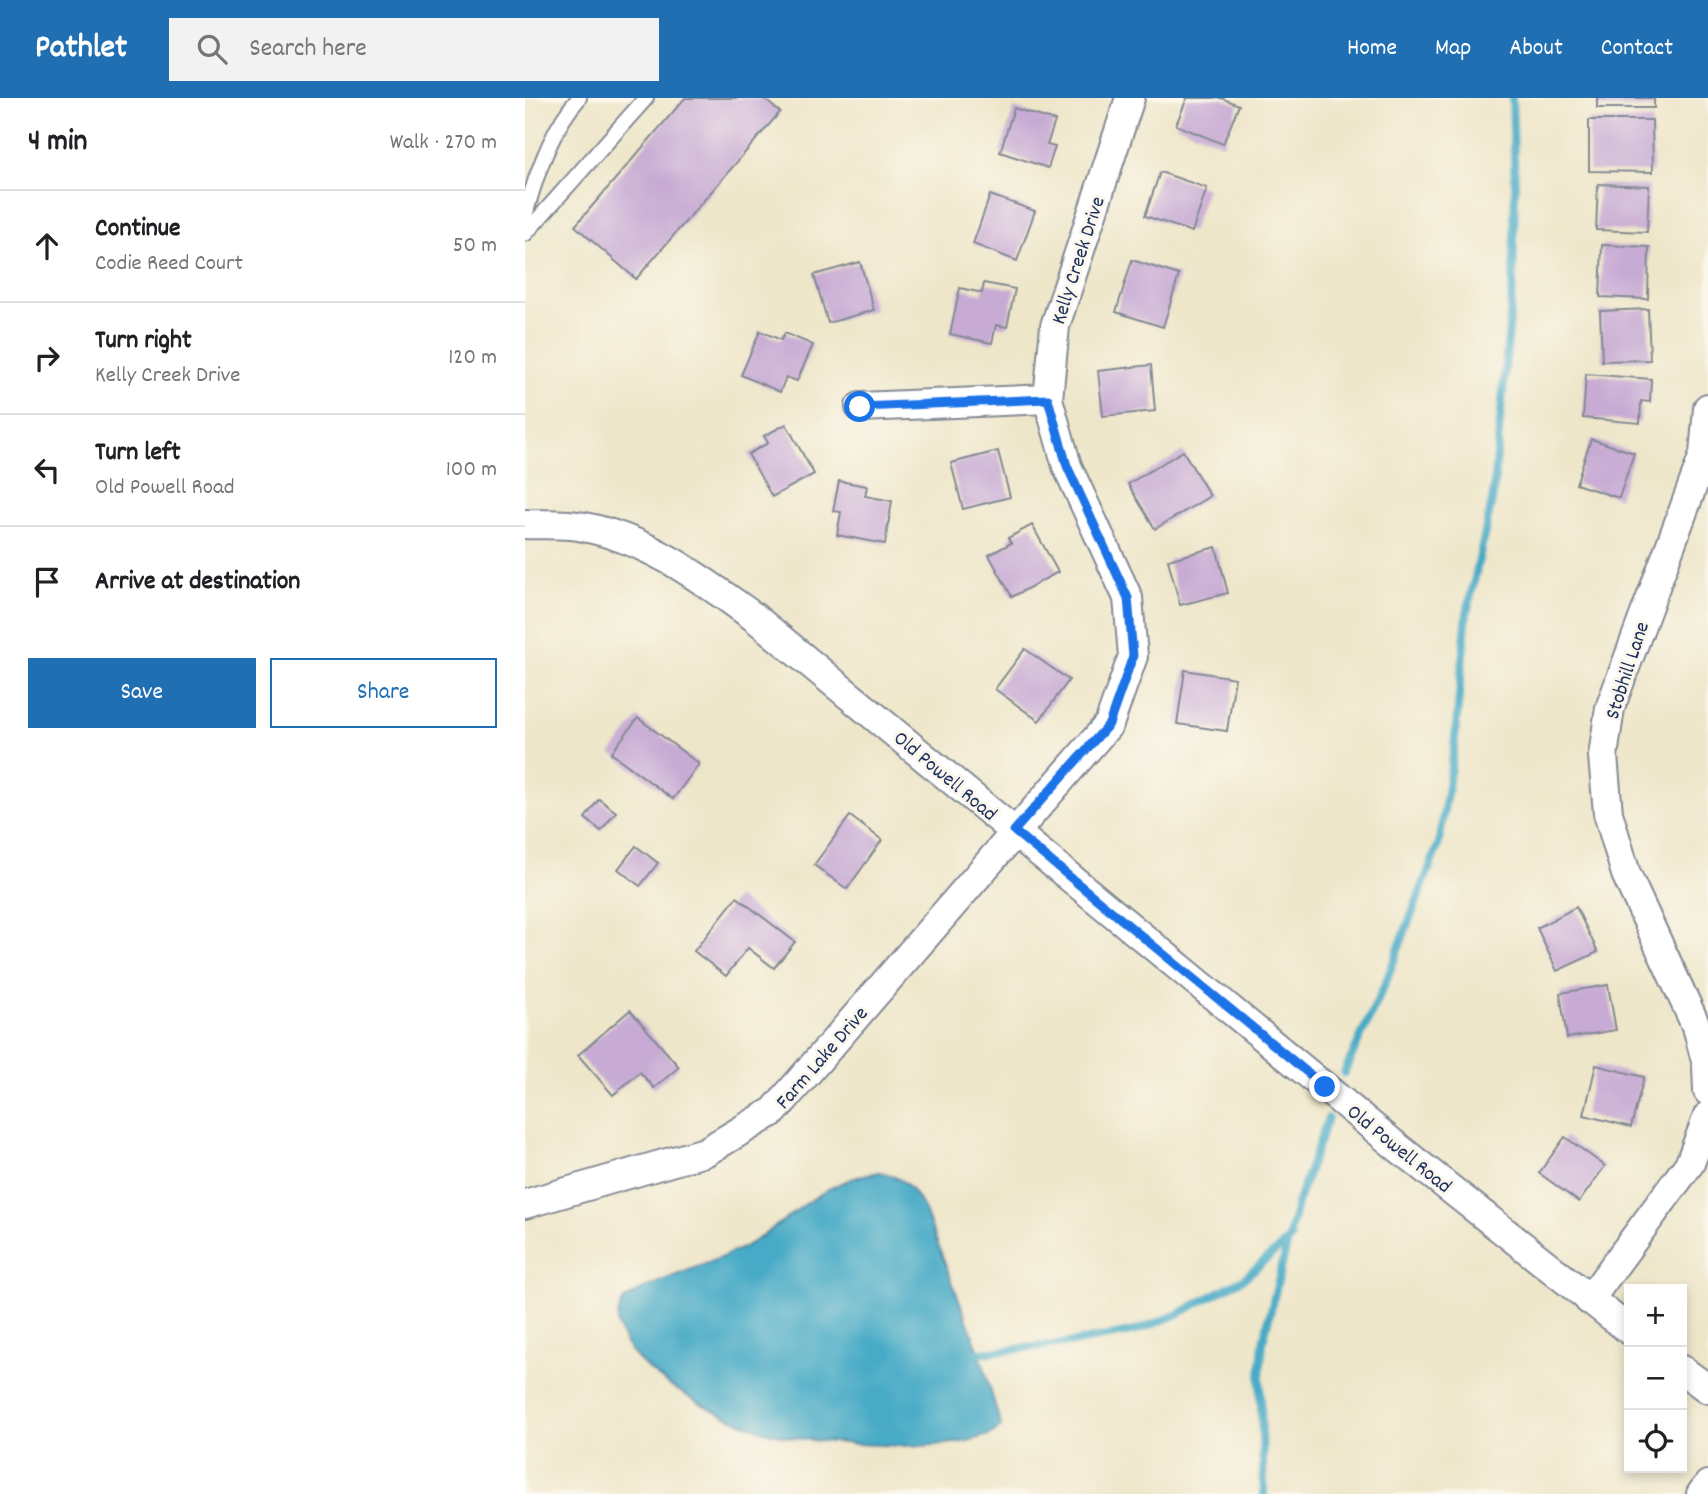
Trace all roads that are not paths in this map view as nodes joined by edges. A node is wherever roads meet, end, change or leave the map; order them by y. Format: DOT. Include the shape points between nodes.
graph roads {
  1 [pos="579,98"];
  2 [pos="646,98"];
  3 [pos="1130,98"];
  4 [pos="525,216"];
  5 [pos="525,234"];
  6 [pos="1048,399"];
  7 [pos="860,407"];
  8 [pos="1708,408"];
  9 [pos="525,524"];
  10 [pos="1014,831"];
  11 [pos="1708,1091"];
  12 [pos="1708,1116"];
  13 [pos="525,1204"];
  14 [pos="1589,1300"];
  15 [pos="1624,1326"];
  16 [pos="1687,1374"];
  17 [pos="1708,1390"];
  18 [pos="1708,1485"];
  19 [pos="1701,1494"];
  1 -- 4 [label="lane" via="568,110 532,189"];
  2 -- 5 [label="lane"];
  3 -- 6 [label="street, Kelly Creek Drive" via="1055,326"];
  6 -- 7 [label="street"];
  6 -- 10 [label="street, Kelly Creek Drive" via="1067,466 1128,598 1133,656 1109,724"];
  8 -- 11 [label="street, Stobhill Lane" via="1704,455 1610,708 1603,755 1608,813 1626,874 1697,1030 1707,1065"];
  9 -- 10 [label="street, Old Powell Road" via="582,527 631,540 687,569 754,617"];
  10 -- 13 [label="street, Farm Lake Drive" via="774,1111 705,1152"];
  10 -- 14 [label="street, Old Powell Road"];
  12 -- 14 [label="street" via="1690,1163"];
  14 -- 15 [label="street, Old Powell Road"];
  16 -- 17 [label="street"];
  18 -- 19 [label="street"];
}
